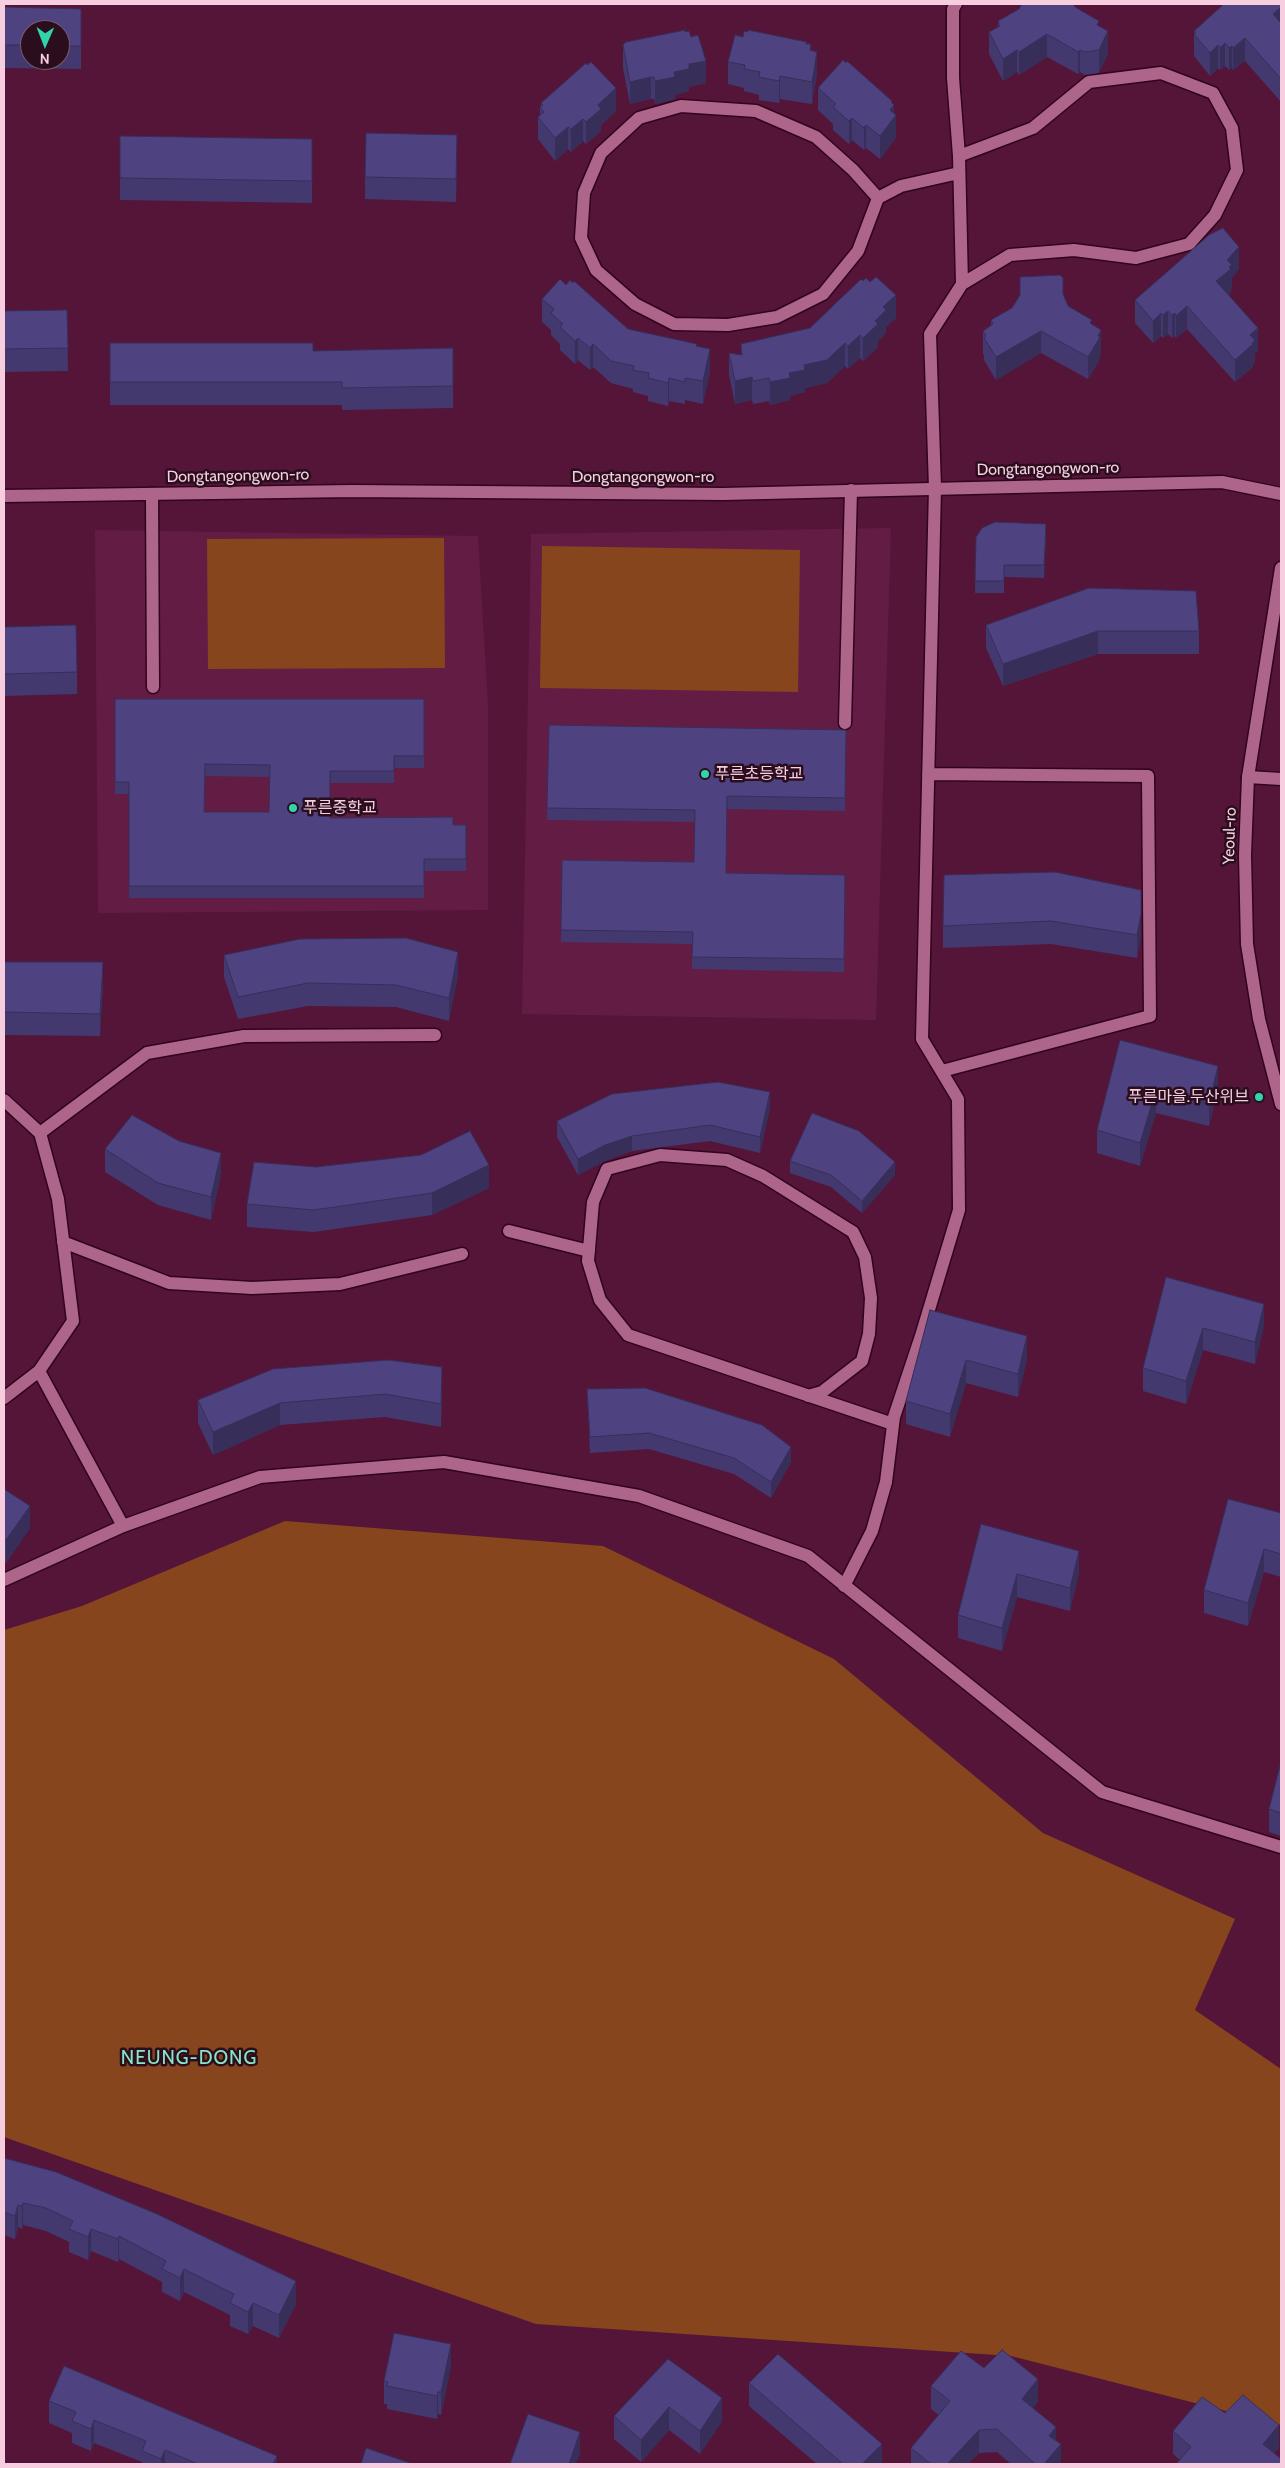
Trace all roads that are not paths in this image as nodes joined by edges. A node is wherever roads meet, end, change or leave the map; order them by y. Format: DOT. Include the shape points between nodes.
graph roads {
  1 [pos="956,4"];
  2 [pos="958,156"];
  3 [pos="959,173"];
  4 [pos="878,198"];
  5 [pos="962,284"];
  6 [pos="935,488"];
  7 [pos="851,490"];
  8 [pos="152,494"];
  9 [pos="1281,494"];
  10 [pos="4,496"];
  11 [pos="1281,568"];
  12 [pos="153,687"];
  13 [pos="845,723"];
  14 [pos="928,774"];
  15 [pos="1248,777"];
  16 [pos="1281,779"];
  17 [pos="434,1035"];
  18 [pos="942,1071"];
  19 [pos="4,1100"];
  20 [pos="1281,1104"];
  21 [pos="40,1133"];
  22 [pos="508,1231"];
  23 [pos="63,1242"];
  24 [pos="589,1251"];
  25 [pos="462,1254"];
  26 [pos="39,1371"];
  27 [pos="808,1396"];
  28 [pos="4,1398"];
  29 [pos="893,1424"];
  30 [pos="124,1526"];
  31 [pos="4,1580"];
  32 [pos="844,1586"];
  33 [pos="1281,1847"];
  1 -- 2 [label="street" via="953,10 953,78"];
  2 -- 3 [label="street"];
  2 -- 5 [label="street" via="1033,128 1089,82 1161,73 1213,93 1232,128 1237,170 1215,215 1189,244 1136,258 1074,250 1010,255"];
  3 -- 4 [label="street" via="901,186"];
  3 -- 5 [label="street"];
  4 -- 4 [label="street" via="858,251 823,294 777,317 728,325 674,324 635,304 596,270 581,238 584,194 601,153 639,118 682,106 756,111 816,137"];
  5 -- 6 [label="street" via="930,334"];
  6 -- 7 [label="street, Dongtangongwon-ro"];
  6 -- 9 [label="street, Dongtangongwon-ro" via="1222,482"];
  6 -- 14 [label="street"];
  7 -- 8 [label="street, Dongtangongwon-ro" via="723,494 352,491"];
  7 -- 13 [label="street"];
  8 -- 10 [label="street, Dongtangongwon-ro"];
  8 -- 12 [label="street"];
  11 -- 15 [label="street, Yeoul-ro"];
  14 -- 18 [label="street" via="922,1040"];
  14 -- 18 [label="street" via="1148,776 1150,1016"];
  15 -- 16 [label="street"];
  15 -- 20 [label="street, Yeoul-ro" via="1245,856 1247,944 1259,1019"];
  17 -- 21 [label="street" via="244,1036 147,1053"];
  18 -- 29 [label="street" via="958,1099 958,1210"];
  19 -- 21 [label="street"];
  21 -- 23 [label="street" via="58,1199"];
  22 -- 24 [label="street"];
  23 -- 25 [label="street" via="169,1283 252,1288 340,1284"];
  23 -- 26 [label="street" via="73,1321"];
  24 -- 27 [label="street" via="588,1261 600,1300 628,1335"];
  24 -- 27 [label="street" via="593,1202 607,1169 660,1155 727,1160 763,1176 853,1232 865,1257 872,1298 869,1334 862,1361 822,1392"];
  26 -- 28 [label="street"];
  26 -- 30 [label="street"];
  27 -- 29 [label="street"];
  29 -- 32 [label="street" via="886,1482 872,1531"];
  30 -- 31 [label="street"];
  30 -- 32 [label="street" via="260,1477 444,1462 640,1496 808,1556"];
  32 -- 33 [label="street" via="1102,1792"];
}
